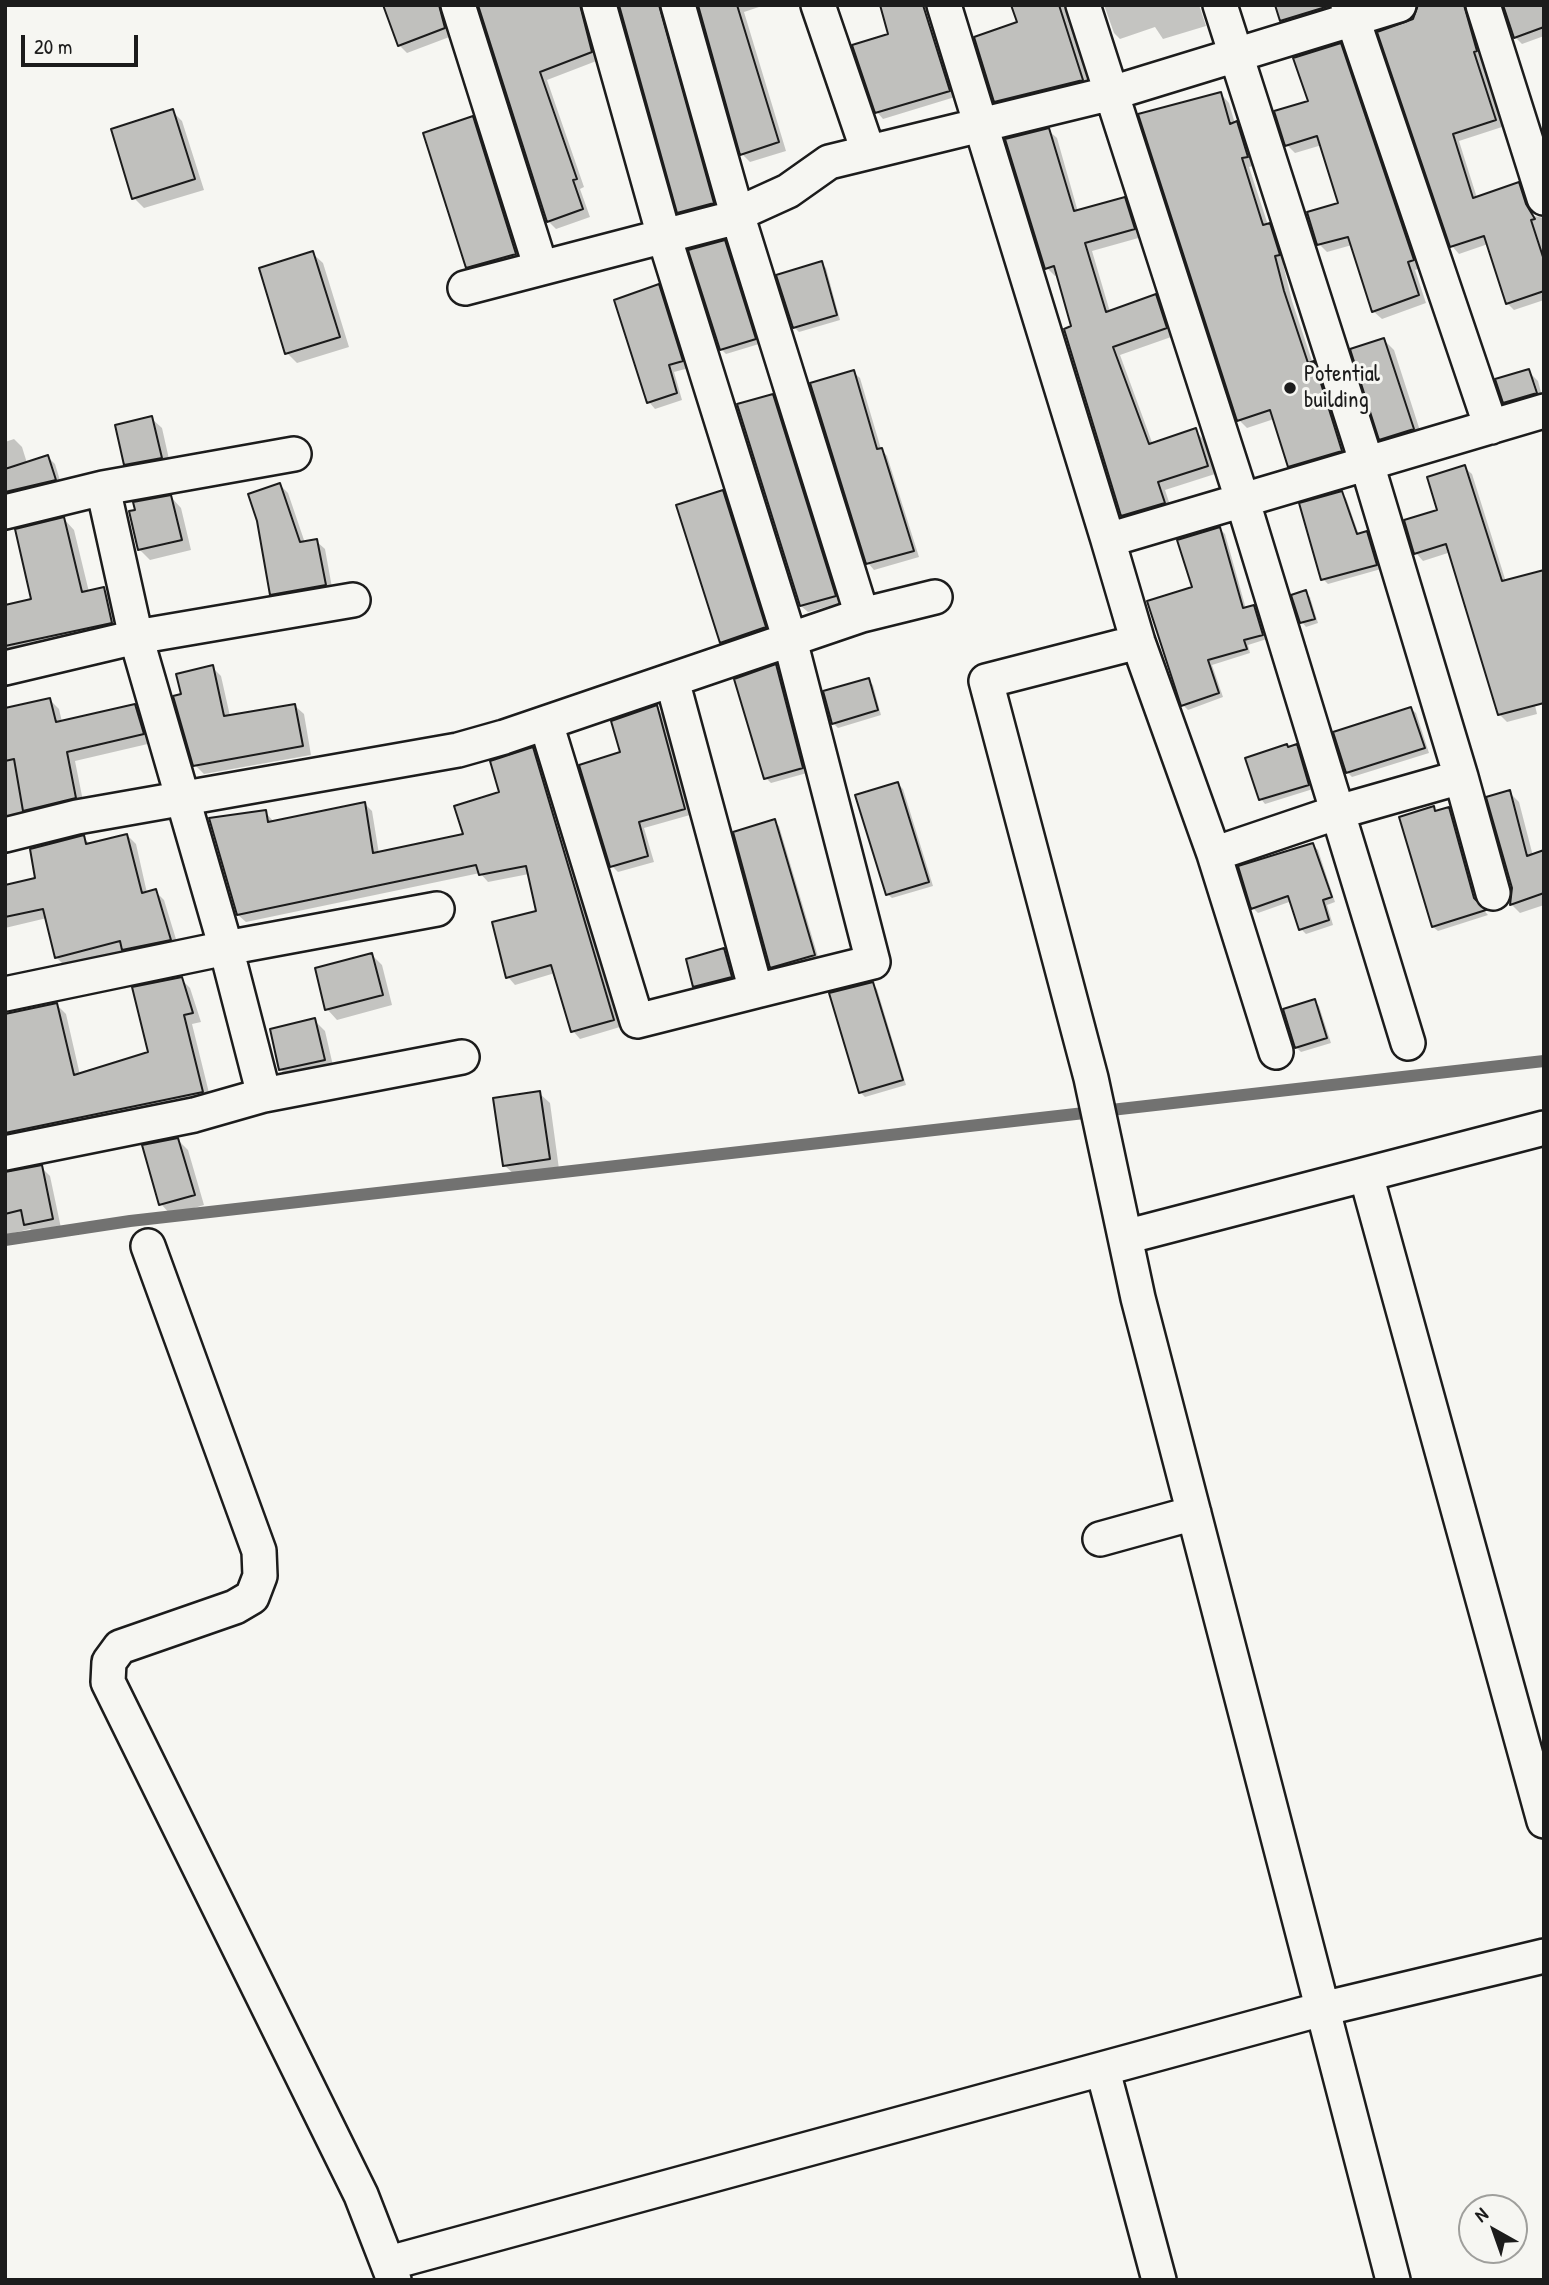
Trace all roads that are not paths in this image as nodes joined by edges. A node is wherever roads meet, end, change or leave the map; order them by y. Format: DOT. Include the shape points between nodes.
graph roads {
  1 [pos="458,5"];
  2 [pos="599,5"];
  3 [pos="678,5"];
  4 [pos="818,5"];
  5 [pos="944,5"];
  6 [pos="1083,5"];
  7 [pos="1220,5"];
  8 [pos="1399,5"];
  9 [pos="1483,5"];
  10 [pos="1350,13"];
  11 [pos="1237,56"];
  12 [pos="1112,93"];
  13 [pos="980,127"];
  14 [pos="868,150"];
  15 [pos="1544,198"];
  16 [pos="737,214"];
  17 [pos="664,236"];
  18 [pos="541,268"];
  19 [pos="465,288"];
  20 [pos="1544,411"];
  21 [pos="1491,427"];
  22 [pos="294,454"];
  23 [pos="1367,464"];
  24 [pos="103,488"];
  25 [pos="1243,502"];
  26 [pos="5,513"];
  27 [pos="1108,540"];
  28 [pos="934,597"];
  29 [pos="353,600"];
  30 [pos="862,615"];
  31 [pos="136,636"];
  32 [pos="790,640"];
  33 [pos="1138,642"];
  34 [pos="5,668"];
  35 [pos="672,680"];
  36 [pos="546,723"];
  37 [pos="1461,777"];
  38 [pos="182,797"];
  39 [pos="1338,812"];
  40 [pos="5,835"];
  41 [pos="1214,854"];
  42 [pos="1493,893"];
  43 [pos="437,909"];
  44 [pos="226,948"];
  45 [pos="756,991"];
  46 [pos="5,994"];
  47 [pos="1408,1043"];
  48 [pos="1276,1052"];
  49 [pos="462,1057"];
  50 [pos="264,1096"];
  51 [pos="1544,1128"];
  52 [pos="5,1153"];
  53 [pos="1366,1175"];
  54 [pos="1125,1237"];
  55 [pos="148,1246"];
  56 [pos="1194,1513"];
  57 [pos="1100,1539"];
  58 [pos="1544,1821"];
  59 [pos="1544,1956"];
  60 [pos="1322,2010"];
  61 [pos="1103,2071"];
  62 [pos="392,2271"];
  63 [pos="1159,2280"];
  64 [pos="1393,2280"];
  1 -- 18 [label="street"];
  2 -- 17 [label="street"];
  3 -- 16 [label="street"];
  4 -- 14 [label="street"];
  5 -- 13 [label="street"];
  6 -- 12 [label="street"];
  7 -- 11 [label="street"];
  8 -- 10 [label="street"];
  9 -- 15 [label="street"];
  10 -- 11 [label="street"];
  10 -- 21 [label="street"];
  11 -- 12 [label="street"];
  11 -- 23 [label="street"];
  12 -- 13 [label="street"];
  12 -- 25 [label="street"];
  13 -- 14 [label="street"];
  13 -- 27 [label="street"];
  14 -- 16 [label="street" via="829,162 788,191"];
  16 -- 17 [label="street"];
  16 -- 30 [label="street"];
  17 -- 18 [label="street"];
  17 -- 32 [label="street"];
  18 -- 19 [label="street"];
  20 -- 21 [label="street"];
  21 -- 23 [label="street"];
  22 -- 24 [label="street"];
  23 -- 25 [label="street"];
  23 -- 37 [label="street"];
  24 -- 26 [label="street"];
  24 -- 31 [label="street"];
  25 -- 27 [label="street"];
  25 -- 39 [label="street"];
  27 -- 33 [label="street"];
  28 -- 30 [label="street"];
  29 -- 31 [label="street"];
  30 -- 32 [label="street"];
  31 -- 34 [label="street"];
  31 -- 38 [label="street"];
  32 -- 35 [label="street"];
  32 -- 45 [label="street" via="873,962"];
  33 -- 41 [label="street"];
  33 -- 54 [label="street" via="986,681 1091,1078"];
  35 -- 36 [label="street"];
  35 -- 45 [label="street"];
  36 -- 38 [label="street" via="458,750"];
  36 -- 45 [label="street" via="637,1021"];
  37 -- 39 [label="street"];
  37 -- 42 [label="street"];
  38 -- 40 [label="street"];
  38 -- 44 [label="street"];
  39 -- 41 [label="street"];
  39 -- 47 [label="street"];
  41 -- 48 [label="street"];
  43 -- 44 [label="street"];
  44 -- 46 [label="street"];
  44 -- 50 [label="street"];
  49 -- 50 [label="street"];
  50 -- 52 [label="street" via="194,1115"];
  51 -- 53 [label="street"];
  53 -- 54 [label="street"];
  53 -- 58 [label="street"];
  54 -- 56 [label="street"];
  55 -- 62 [label="street" via="259,1550 260,1576 252,1597 235,1607 120,1647 109,1662 108,1682 361,2195"];
  56 -- 57 [label="street"];
  56 -- 60 [label="street"];
  59 -- 60 [label="street"];
  60 -- 61 [label="street"];
  60 -- 64 [label="street"];
  61 -- 62 [label="street"];
  61 -- 63 [label="street"];
}
